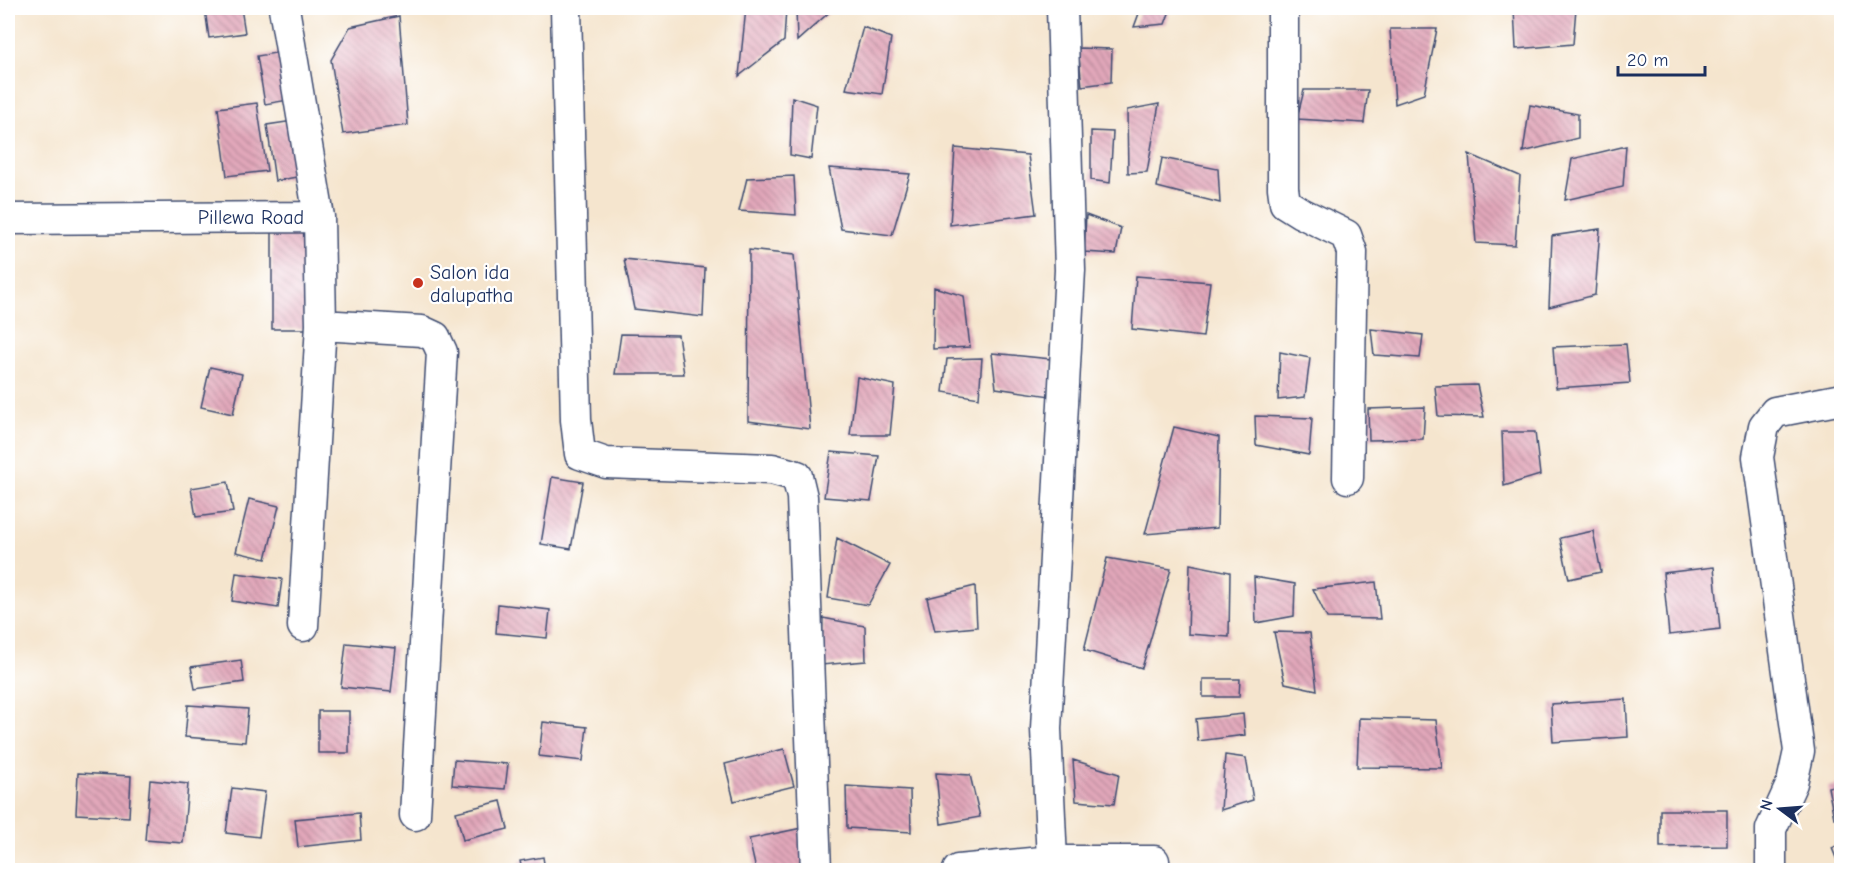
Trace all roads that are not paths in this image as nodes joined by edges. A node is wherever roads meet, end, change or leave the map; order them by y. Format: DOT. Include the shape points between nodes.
graph roads {
  1 [pos="284,8"];
  2 [pos="566,8"];
  3 [pos="1062,8"];
  4 [pos="1283,8"];
  5 [pos="319,217"];
  6 [pos="8,219"];
  7 [pos="321,325"];
  8 [pos="1842,399"];
  9 [pos="1348,478"];
  10 [pos="303,626"];
  11 [pos="415,815"];
  12 [pos="1052,861"];
  13 [pos="816,870"];
  14 [pos="958,870"];
  15 [pos="1155,870"];
  16 [pos="1771,870"];
  1 -- 5 [label="street, Pillewa Road"];
  2 -- 13 [label="street" via="580,454 606,463 772,469 797,476 802,497"];
  3 -- 12 [label="street" via="1070,270 1046,729"];
  4 -- 9 [label="street" via="1286,203 1346,235 1352,252"];
  5 -- 6 [label="street, Pillewa Road"];
  5 -- 7 [label="street"];
  7 -- 10 [label="street"];
  7 -- 11 [label="street" via="422,331 435,337 441,352"];
  8 -- 16 [label="street" via="1775,412 1764,426 1758,457 1799,751 1792,783 1771,829"];
  12 -- 14 [label="street"];
  12 -- 15 [label="street" via="1154,861"];
}
